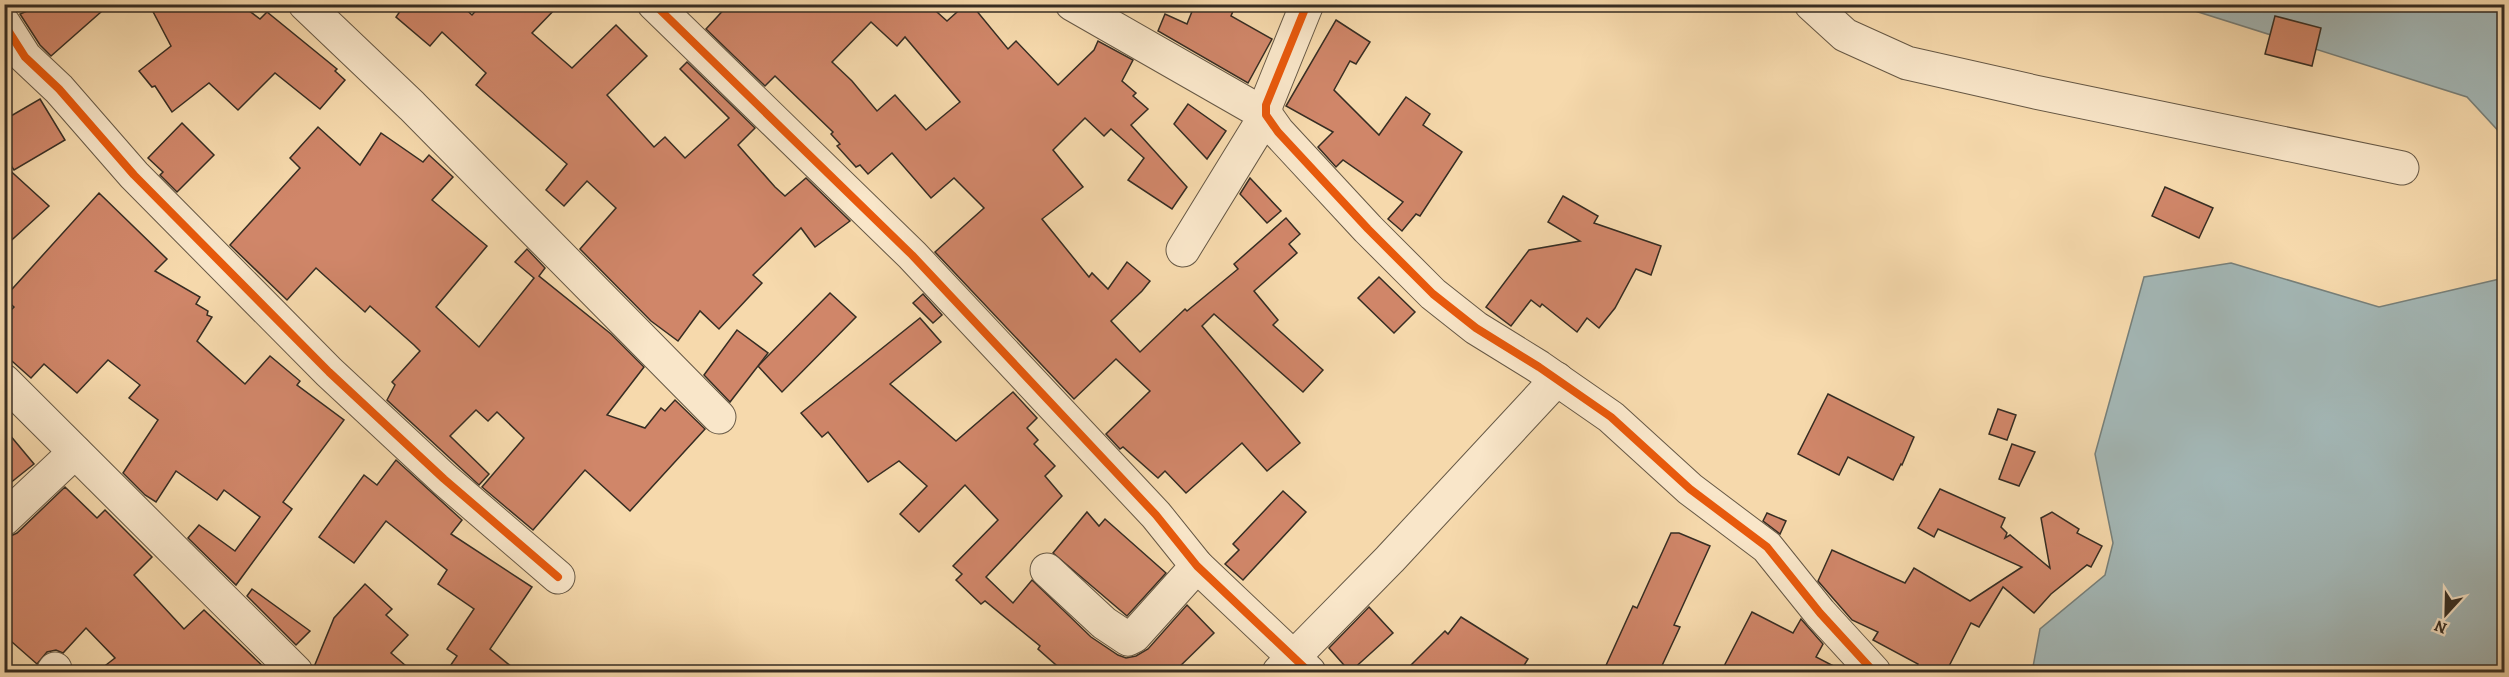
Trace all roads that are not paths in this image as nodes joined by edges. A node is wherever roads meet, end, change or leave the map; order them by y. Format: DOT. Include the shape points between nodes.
graph roads {
  1 [pos="22,4"];
  2 [pos="306,4"];
  3 [pos="654,4"];
  4 [pos="1072,4"];
  5 [pos="1307,4"];
  6 [pos="1811,4"];
  7 [pos="4,12"];
  8 [pos="4,24"];
  9 [pos="1266,115"];
  10 [pos="2402,168"];
  11 [pos="1182,250"];
  12 [pos="1557,379"];
  13 [pos="4,381"];
  14 [pos="719,417"];
  15 [pos="75,452"];
  16 [pos="4,519"];
  17 [pos="1197,566"];
  18 [pos="1047,570"];
  19 [pos="558,577"];
  20 [pos="1294,667"];
  21 [pos="296,672"];
  22 [pos="1874,672"];
  1 -- 7 [label="street"];
  2 -- 14 [label="street"];
  3 -- 17 [label="street" via="912,255 1156,515"];
  4 -- 9 [label="street"];
  5 -- 9 [label="street" via="1266,105"];
  6 -- 10 [label="street" via="1845,35 1907,63"];
  8 -- 19 [label="street" via="25,57 59,89 134,175 329,372 444,479"];
  9 -- 11 [label="street"];
  9 -- 12 [label="street" via="1368,229 1433,294 1476,328"];
  12 -- 20 [label="street"];
  12 -- 22 [label="street" via="1611,417 1690,489 1767,547"];
  13 -- 15 [label="street"];
  15 -- 16 [label="street"];
  15 -- 21 [label="street"];
  17 -- 18 [label="street" via="1128,639 1104,623"];
  17 -- 20 [label="street"];
}
